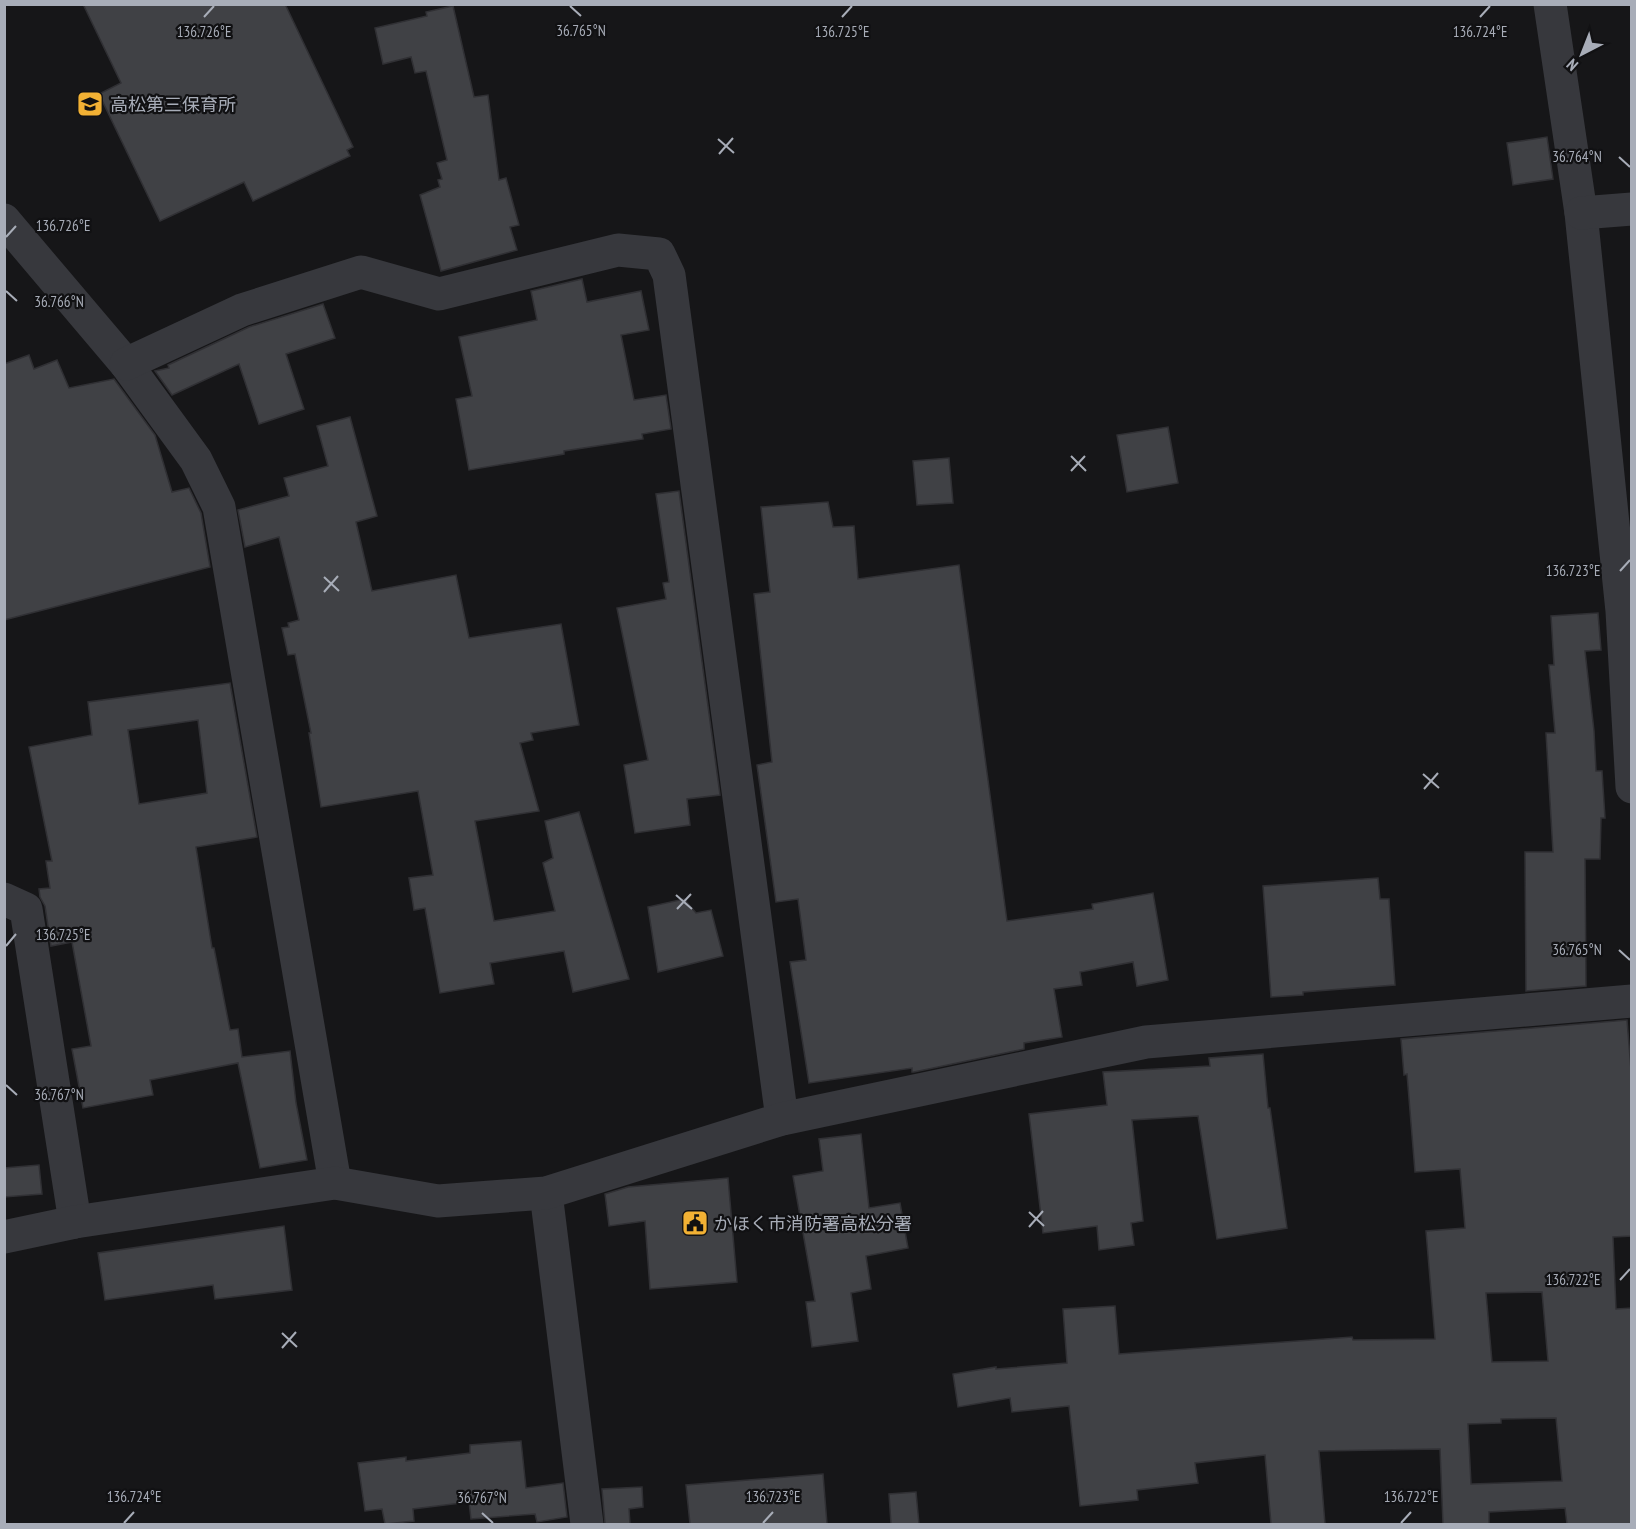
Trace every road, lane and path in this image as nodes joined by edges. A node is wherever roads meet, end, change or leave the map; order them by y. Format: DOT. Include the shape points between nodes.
graph roads {
  1 [pos="1550,4"];
  2 [pos="1632,209"];
  3 [pos="1581,213"];
  4 [pos="4,219"];
  5 [pos="126,364"];
  6 [pos="1632,786"];
  7 [pos="4,899"];
  8 [pos="1632,1001"];
  9 [pos="782,1119"];
  10 [pos="336,1183"];
  11 [pos="546,1193"];
  12 [pos="75,1222"];
  13 [pos="4,1237"];
  14 [pos="587,1524"];
  1 -- 3 [label="street"];
  2 -- 3 [label="street"];
  3 -- 6 [label="street" via="1622,611"];
  4 -- 5 [label="street"];
  5 -- 9 [label="street" via="242,310 361,272 439,294 618,250 659,254 669,275"];
  5 -- 10 [label="street" via="196,460 219,507"];
  7 -- 12 [label="street" via="26,909"];
  8 -- 9 [label="street" via="1146,1042"];
  9 -- 11 [label="street"];
  10 -- 11 [label="street" via="438,1201"];
  10 -- 12 [label="street"];
  11 -- 14 [label="street"];
  12 -- 13 [label="street"];
}
